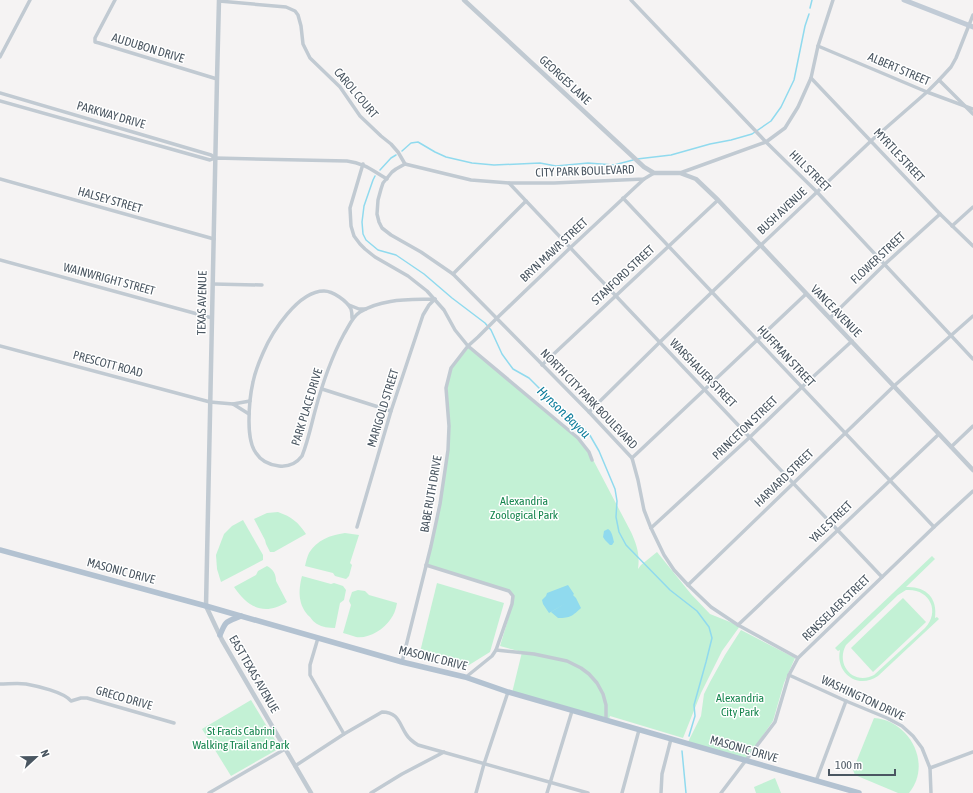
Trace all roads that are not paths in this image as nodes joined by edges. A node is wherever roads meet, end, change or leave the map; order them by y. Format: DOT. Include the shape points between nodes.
graph roads {
  1 [pos="30,0"];
  2 [pos="115,0"];
  3 [pos="219,0"];
  4 [pos="464,0"];
  5 [pos="631,0"];
  6 [pos="833,0"];
  7 [pos="904,0"];
  8 [pos="973,15"];
  9 [pos="971,26"];
  10 [pos="818,46"];
  11 [pos="0,57"];
  12 [pos="811,78"];
  13 [pos="217,79"];
  14 [pos="939,80"];
  15 [pos="927,92"];
  16 [pos="0,94"];
  17 [pos="0,101"];
  18 [pos="965,106"];
  19 [pos="973,109"];
  20 [pos="973,114"];
  21 [pos="872,140"];
  22 [pos="766,142"];
  23 [pos="215,158"];
  24 [pos="363,164"];
  25 [pos="405,164"];
  26 [pos="680,173"];
  27 [pos="654,174"];
  28 [pos="386,178"];
  29 [pos="0,179"];
  30 [pos="644,179"];
  31 [pos="509,183"];
  32 [pos="818,192"];
  33 [pos="623,198"];
  34 [pos="718,200"];
  35 [pos="526,201"];
  36 [pos="973,207"];
  37 [pos="940,214"];
  38 [pos="952,226"];
  39 [pos="214,240"];
  40 [pos="761,245"];
  41 [pos="669,246"];
  42 [pos="973,246"];
  43 [pos="570,248"];
  44 [pos="0,260"];
  45 [pos="885,264"];
  46 [pos="453,274"];
  47 [pos="213,284"];
  48 [pos="262,285"];
  49 [pos="712,292"];
  50 [pos="806,294"];
  51 [pos="616,296"];
  52 [pos="435,299"];
  53 [pos="348,305"];
  54 [pos="367,309"];
  55 [pos="973,316"];
  56 [pos="212,318"];
  57 [pos="352,318"];
  58 [pos="497,318"];
  59 [pos="830,318"];
  60 [pos="952,336"];
  61 [pos="478,337"];
  62 [pos="757,340"];
  63 [pos="852,341"];
  64 [pos="660,342"];
  65 [pos="0,346"];
  66 [pos="468,346"];
  67 [pos="973,358"];
  68 [pos="542,365"];
  69 [pos="894,386"];
  70 [pos="802,387"];
  71 [pos="322,389"];
  72 [pos="705,389"];
  73 [pos="250,401"];
  74 [pos="210,402"];
  75 [pos="233,404"];
  76 [pos="391,411"];
  77 [pos="589,412"];
  78 [pos="249,414"];
  79 [pos="973,426"];
  80 [pos="845,433"];
  81 [pos="939,434"];
  82 [pos="750,437"];
  83 [pos="951,447"];
  84 [pos="632,458"];
  85 [pos="592,460"];
  86 [pos="973,470"];
  87 [pos="890,480"];
  88 [pos="794,483"];
  89 [pos="973,491"];
  90 [pos="358,527"];
  91 [pos="934,527"];
  92 [pos="651,528"];
  93 [pos="838,530"];
  94 [pos="0,550"];
  95 [pos="426,564"];
  96 [pos="882,577"];
  97 [pos="688,585"];
  98 [pos="206,606"];
  99 [pos="241,616"];
  100 [pos="738,626"];
  101 [pos="220,635"];
  102 [pos="318,638"];
  103 [pos="496,650"];
  104 [pos="798,658"];
  105 [pos="402,662"];
  106 [pos="789,675"];
  107 [pos="465,677"];
  108 [pos="0,684"];
  109 [pos="508,692"];
  110 [pos="846,701"];
  111 [pos="572,711"];
  112 [pos="606,720"];
  113 [pos="174,723"];
  114 [pos="639,730"];
  115 [pos="344,734"];
  116 [pos="671,739"];
  117 [pos="285,749"];
  118 [pos="444,752"];
  119 [pos="973,752"];
  120 [pos="745,761"];
  121 [pos="484,764"];
  122 [pos="295,766"];
  123 [pos="930,768"];
  124 [pos="816,781"];
  125 [pos="550,782"];
  126 [pos="209,793"];
  127 [pos="311,793"];
  128 [pos="371,793"];
  129 [pos="476,793"];
  130 [pos="547,793"];
  131 [pos="588,793"];
  132 [pos="622,793"];
  133 [pos="661,793"];
  134 [pos="721,793"];
  135 [pos="859,793"];
  136 [pos="931,793"];
  1 -- 11 [label="street"];
  2 -- 13 [label="street, AUDUBON DRIVE" via="95,42"];
  3 -- 13 [label="street, TEXAS AVENUE"];
  3 -- 25 [label="street, CAROL COURT" via="286,7 294,11 298,15 303,44 310,58 340,87 360,116 391,144"];
  4 -- 27 [label="street, GEORGES LANE"];
  5 -- 22 [label="street, HILL STREET"];
  6 -- 10 [label="street, CITY PARK BOULEVARD"];
  7 -- 9 [label="main road"];
  8 -- 9 [label="street, BUSH AVENUE"];
  9 -- 14 [label="street, BUSH AVENUE" via="956,58"];
  10 -- 12 [label="street, CITY PARK BOULEVARD"];
  10 -- 15 [label="street, ALBERT STREET"];
  12 -- 21 [label="street, MYRTLE STREET"];
  12 -- 22 [label="street, CITY PARK BOULEVARD" via="790,122"];
  13 -- 23 [label="street, TEXAS AVENUE"];
  14 -- 15 [label="street, BUSH AVENUE"];
  14 -- 18 [label="street"];
  15 -- 18 [label="street, ALBERT STREET"];
  15 -- 21 [label="street, BUSH AVENUE"];
  16 -- 23 [label="street, PARKWAY DRIVE"];
  17 -- 23 [label="street, PARKWAY DRIVE" via="210,160"];
  18 -- 19 [label="street, ALBERT STREET"];
  18 -- 20 [label="street"];
  21 -- 32 [label="street, BUSH AVENUE"];
  21 -- 37 [label="street, MYRTLE STREET"];
  22 -- 26 [label="street, CITY PARK BOULEVARD"];
  22 -- 32 [label="street, HILL STREET"];
  23 -- 24 [label="street, PARKWAY DRIVE" via="347,161"];
  23 -- 39 [label="street, TEXAS AVENUE"];
  24 -- 28 [label="street, PARKWAY DRIVE"];
  24 -- 52 [label="street" via="350,208 354,236 365,250 408,276"];
  25 -- 28 [label="street"];
  25 -- 31 [label="street, CITY PARK BOULEVARD" via="471,180"];
  26 -- 27 [label="street, CITY PARK BOULEVARD"];
  26 -- 34 [label="street, VANCE AVENUE" via="696,180"];
  27 -- 30 [label="street, CITY PARK BOULEVARD"];
  28 -- 46 [label="street, NORTH CITY PARK BOULEVARD" via="377,210 382,228"];
  29 -- 39 [label="street, HALSEY STREET"];
  30 -- 31 [label="street, CITY PARK BOULEVARD"];
  30 -- 33 [label="street, BRYN MAWR STREET"];
  31 -- 35 [label="street, WARSHAUER STREET"];
  32 -- 40 [label="street, BUSH AVENUE"];
  32 -- 45 [label="street, HILL STREET"];
  33 -- 41 [label="street, HUFFMAN STREET"];
  33 -- 43 [label="street, BRYN MAWR STREET"];
  34 -- 40 [label="street, VANCE AVENUE"];
  34 -- 41 [label="street, STANFORD STREET"];
  35 -- 43 [label="street, WARSHAUER STREET"];
  35 -- 46 [label="street"];
  36 -- 38 [label="street"];
  37 -- 38 [label="street, MYRTLE STREET"];
  37 -- 45 [label="street, FLOWER STREET"];
  38 -- 42 [label="street, MYRTLE STREET"];
  39 -- 47 [label="street, TEXAS AVENUE"];
  40 -- 49 [label="street, BUSH AVENUE"];
  40 -- 50 [label="street, VANCE AVENUE"];
  41 -- 49 [label="street, HUFFMAN STREET"];
  41 -- 51 [label="street, STANFORD STREET"];
  43 -- 51 [label="street, WARSHAUER STREET"];
  43 -- 58 [label="street, BRYN MAWR STREET"];
  44 -- 56 [label="street, WAINWRIGHT STREET"];
  45 -- 59 [label="street, FLOWER STREET"];
  45 -- 60 [label="street, HILL STREET"];
  46 -- 58 [label="street, NORTH CITY PARK BOULEVARD"];
  47 -- 48 [label="street"];
  47 -- 56 [label="street, TEXAS AVENUE"];
  49 -- 62 [label="street, HUFFMAN STREET"];
  49 -- 64 [label="street, BUSH AVENUE"];
  50 -- 59 [label="street, VANCE AVENUE"];
  50 -- 62 [label="street"];
  51 -- 64 [label="street, WARSHAUER STREET"];
  51 -- 68 [label="street, STANFORD STREET"];
  52 -- 54 [label="street" via="392,301"];
  52 -- 66 [label="street"];
  52 -- 76 [label="street, MARIGOLD STREET" via="423,315"];
  53 -- 54 [label="street"];
  53 -- 57 [label="street"];
  53 -- 73 [label="street, PARK PLACE DRIVE" via="325,290 313,293 296,304 276,329 263,353 253,382"];
  54 -- 57 [label="street"];
  55 -- 60 [label="street, HARVARD STREET"];
  56 -- 74 [label="street, TEXAS AVENUE"];
  57 -- 71 [label="street, PARK PLACE DRIVE"];
  58 -- 61 [label="street, BRYN MAWR STREET"];
  58 -- 68 [label="street, NORTH CITY PARK BOULEVARD"];
  59 -- 63 [label="street, VANCE AVENUE"];
  60 -- 67 [label="street, HILL STREET"];
  60 -- 69 [label="street, HARVARD STREET"];
  61 -- 66 [label="street, BABE RUTH DRIVE"];
  62 -- 70 [label="street, HUFFMAN STREET"];
  62 -- 72 [label="street"];
  63 -- 69 [label="street, VANCE AVENUE"];
  63 -- 70 [label="street, PRINCETON STREET"];
  64 -- 72 [label="street, WARSHAUER STREET"];
  64 -- 77 [label="street, BUSH AVENUE"];
  65 -- 74 [label="street, PRESCOTT ROAD"];
  66 -- 85 [label="street" via="578,438"];
  66 -- 95 [label="street, BABE RUTH DRIVE" via="451,368 446,388 448,450 440,504"];
  68 -- 77 [label="street, NORTH CITY PARK BOULEVARD"];
  69 -- 80 [label="street, HARVARD STREET"];
  69 -- 81 [label="street, VANCE AVENUE"];
  70 -- 80 [label="street, HUFFMAN STREET"];
  70 -- 82 [label="street, PRINCETON STREET"];
  71 -- 76 [label="street"];
  71 -- 78 [label="street, PARK PLACE DRIVE" via="302,456 293,465 280,466 266,462 254,452"];
  72 -- 82 [label="street, WARSHAUER STREET"];
  72 -- 84 [label="street"];
  73 -- 75 [label="street"];
  73 -- 78 [label="street, PARK PLACE DRIVE"];
  74 -- 75 [label="street, PRESCOTT ROAD"];
  74 -- 98 [label="street, TEXAS AVENUE"];
  75 -- 78 [label="street"];
  76 -- 90 [label="street, MARIGOLD STREET"];
  77 -- 84 [label="street, NORTH CITY PARK BOULEVARD"];
  79 -- 83 [label="street"];
  80 -- 87 [label="street, HUFFMAN STREET"];
  80 -- 88 [label="street, HARVARD STREET"];
  81 -- 83 [label="street, VANCE AVENUE"];
  81 -- 87 [label="street, YALE STREET"];
  82 -- 88 [label="street, WARSHAUER STREET"];
  82 -- 92 [label="street, PRINCETON STREET"];
  83 -- 86 [label="street, VANCE AVENUE"];
  84 -- 92 [label="street, NORTH CITY PARK BOULEVARD" via="644,510"];
  87 -- 91 [label="street, HUFFMAN STREET"];
  87 -- 93 [label="street, YALE STREET"];
  88 -- 93 [label="street, WARSHAUER STREET"];
  88 -- 97 [label="street, HARVARD STREET"];
  89 -- 91 [label="street, RENSSELAER STREET"];
  91 -- 96 [label="street, RENSSELAER STREET"];
  92 -- 97 [label="street, NORTH CITY PARK BOULEVARD" via="664,555"];
  93 -- 96 [label="street, WARSHAUER STREET"];
  93 -- 100 [label="street, YALE STREET"];
  94 -- 98 [label="main road, MASONIC DRIVE"];
  95 -- 103 [label="street" via="511,593 512,604"];
  95 -- 105 [label="street, BABE RUTH DRIVE"];
  96 -- 104 [label="street, RENSSELAER STREET"];
  97 -- 100 [label="street, NORTH CITY PARK BOULEVARD" via="711,607"];
  98 -- 99 [label="main road, MASONIC DRIVE"];
  98 -- 101 [label="street, EAST TEXAS AVENUE"];
  99 -- 101 [label="main road" via="227,621"];
  99 -- 102 [label="main road, MASONIC DRIVE"];
  100 -- 104 [label="street, NORTH CITY PARK BOULEVARD"];
  101 -- 117 [label="street, EAST TEXAS AVENUE"];
  102 -- 105 [label="main road, MASONIC DRIVE"];
  102 -- 115 [label="street" via="310,665 310,675"];
  103 -- 107 [label="street"];
  103 -- 112 [label="street" via="534,654 567,661 581,668 589,674 603,694"];
  104 -- 106 [label="street, RENSSELAER STREET"];
  105 -- 107 [label="main road, MASONIC DRIVE"];
  106 -- 110 [label="street, WASHINGTON DRIVE"];
  106 -- 120 [label="street, RENSSELAER STREET" via="775,722"];
  107 -- 109 [label="main road, MASONIC DRIVE"];
  108 -- 113 [label="street, GRECO DRIVE" via="25,684 48,689 70,698 71,701 87,698"];
  109 -- 111 [label="main road, MASONIC DRIVE"];
  109 -- 121 [label="street"];
  110 -- 123 [label="street, WASHINGTON DRIVE" via="902,726 922,748"];
  110 -- 124 [label="street"];
  111 -- 112 [label="main road, MASONIC DRIVE"];
  111 -- 125 [label="street"];
  112 -- 114 [label="main road, MASONIC DRIVE"];
  114 -- 116 [label="main road, MASONIC DRIVE"];
  114 -- 132 [label="street"];
  115 -- 118 [label="street" via="382,712 387,712 396,717 406,734 418,745"];
  115 -- 122 [label="street"];
  116 -- 120 [label="main road, MASONIC DRIVE"];
  116 -- 133 [label="street" via="662,774"];
  117 -- 122 [label="street, EAST TEXAS AVENUE"];
  117 -- 126 [label="street"];
  118 -- 121 [label="street"];
  118 -- 128 [label="street"];
  119 -- 123 [label="street"];
  120 -- 124 [label="main road, MASONIC DRIVE"];
  120 -- 134 [label="street, RENSSELAER STREET"];
  121 -- 125 [label="street"];
  121 -- 129 [label="street"];
  122 -- 127 [label="street, EAST TEXAS AVENUE"];
  123 -- 136 [label="street, WASHINGTON DRIVE"];
  124 -- 135 [label="main road, MASONIC DRIVE"];
  125 -- 130 [label="street"];
  125 -- 131 [label="street"];
}
